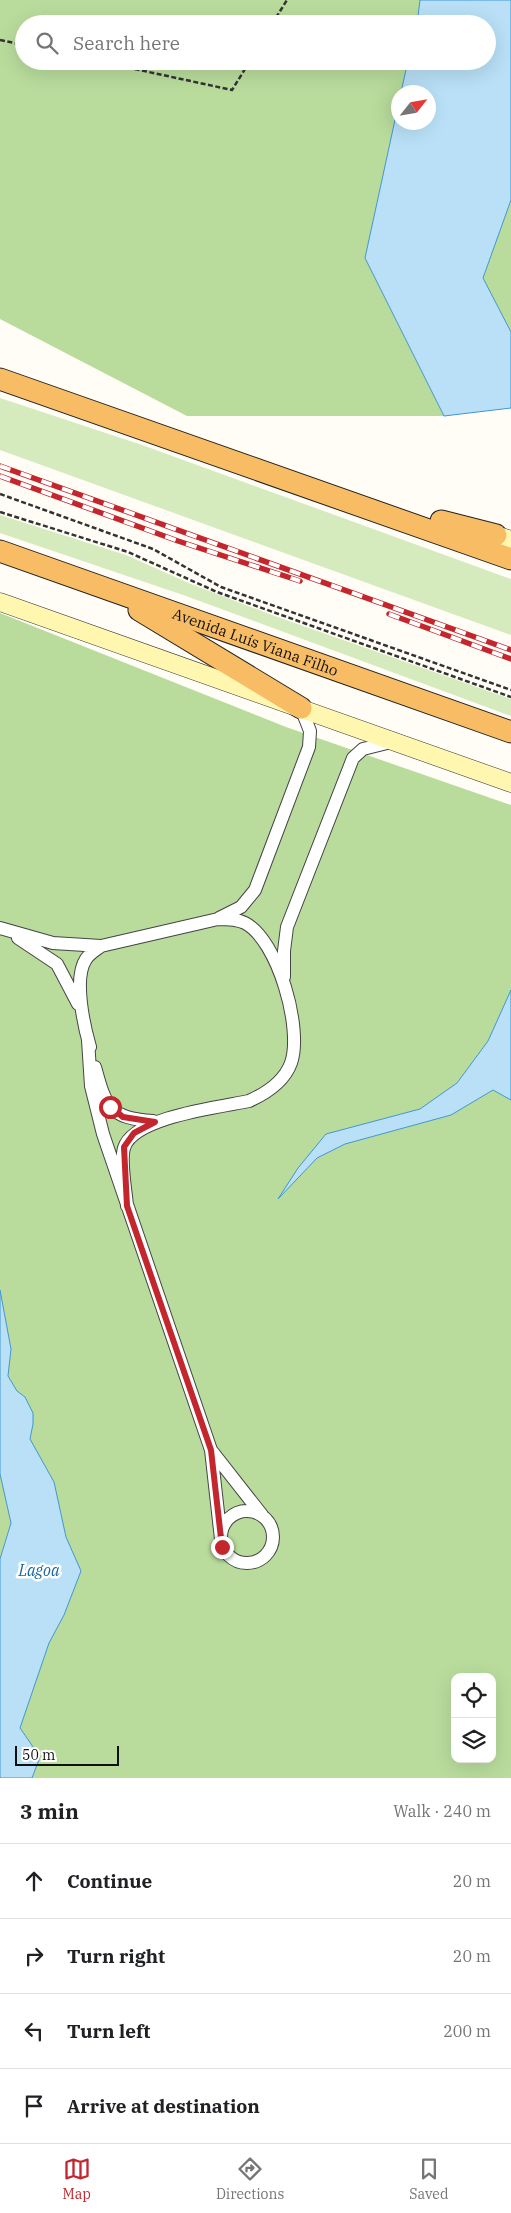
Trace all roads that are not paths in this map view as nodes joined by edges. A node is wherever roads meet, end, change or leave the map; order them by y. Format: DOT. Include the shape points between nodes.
graph roads {
  1 [pos="0,379"];
  2 [pos="308,487"];
  3 [pos="506,537"];
  4 [pos="0,551"];
  5 [pos="511,559"];
  6 [pos="101,586"];
  7 [pos="0,602"];
  8 [pos="301,708"];
  9 [pos="511,732"];
  10 [pos="394,742"];
  11 [pos="511,783"];
  12 [pos="218,919"];
  13 [pos="2,929"];
  14 [pos="101,946"];
  15 [pos="284,985"];
  16 [pos="83,1016"];
  17 [pos="88,1040"];
  18 [pos="155,1122"];
  19 [pos="127,1206"];
  20 [pos="211,1450"];
  21 [pos="264,1517"];
  22 [pos="221,1539"];
  1 -- 2 [label="highway"];
  2 -- 3 [label="highway"];
  2 -- 5 [label="highway"];
  4 -- 6 [label="highway, Avenida Luís Viana Filho"];
  6 -- 8 [label="highway"];
  6 -- 9 [label="highway, Avenida Luís Viana Filho"];
  7 -- 8 [label="main road"];
  8 -- 10 [label="main road"];
  8 -- 12 [label="street" via="310,731 308,747 255,890 241,907"];
  10 -- 11 [label="main road"];
  10 -- 15 [label="street" via="363,748 353,758 287,927"];
  12 -- 14 [label="street"];
  12 -- 15 [label="street" via="236,920 253,929 268,949"];
  13 -- 14 [label="street" via="53,943"];
  13 -- 16 [label="street" via="57,964"];
  14 -- 16 [label="street" via="86,958 81,972"];
  15 -- 18 [label="street" via="294,1043 290,1064 277,1084 249,1101"];
  16 -- 17 [label="street"];
  17 -- 18 [label="street" via="110,1107 123,1117"];
  17 -- 19 [label="street" via="91,1086 102,1134"];
  18 -- 19 [label="street" via="134,1133 124,1147"];
  19 -- 20 [label="street"];
  20 -- 21 [label="street"];
  20 -- 22 [label="street"];
  21 -- 22 [label="street" via="256,1512 238,1512 225,1523"];
  21 -- 22 [label="street" via="273,1541 258,1561 249,1564 233,1560"];
}
